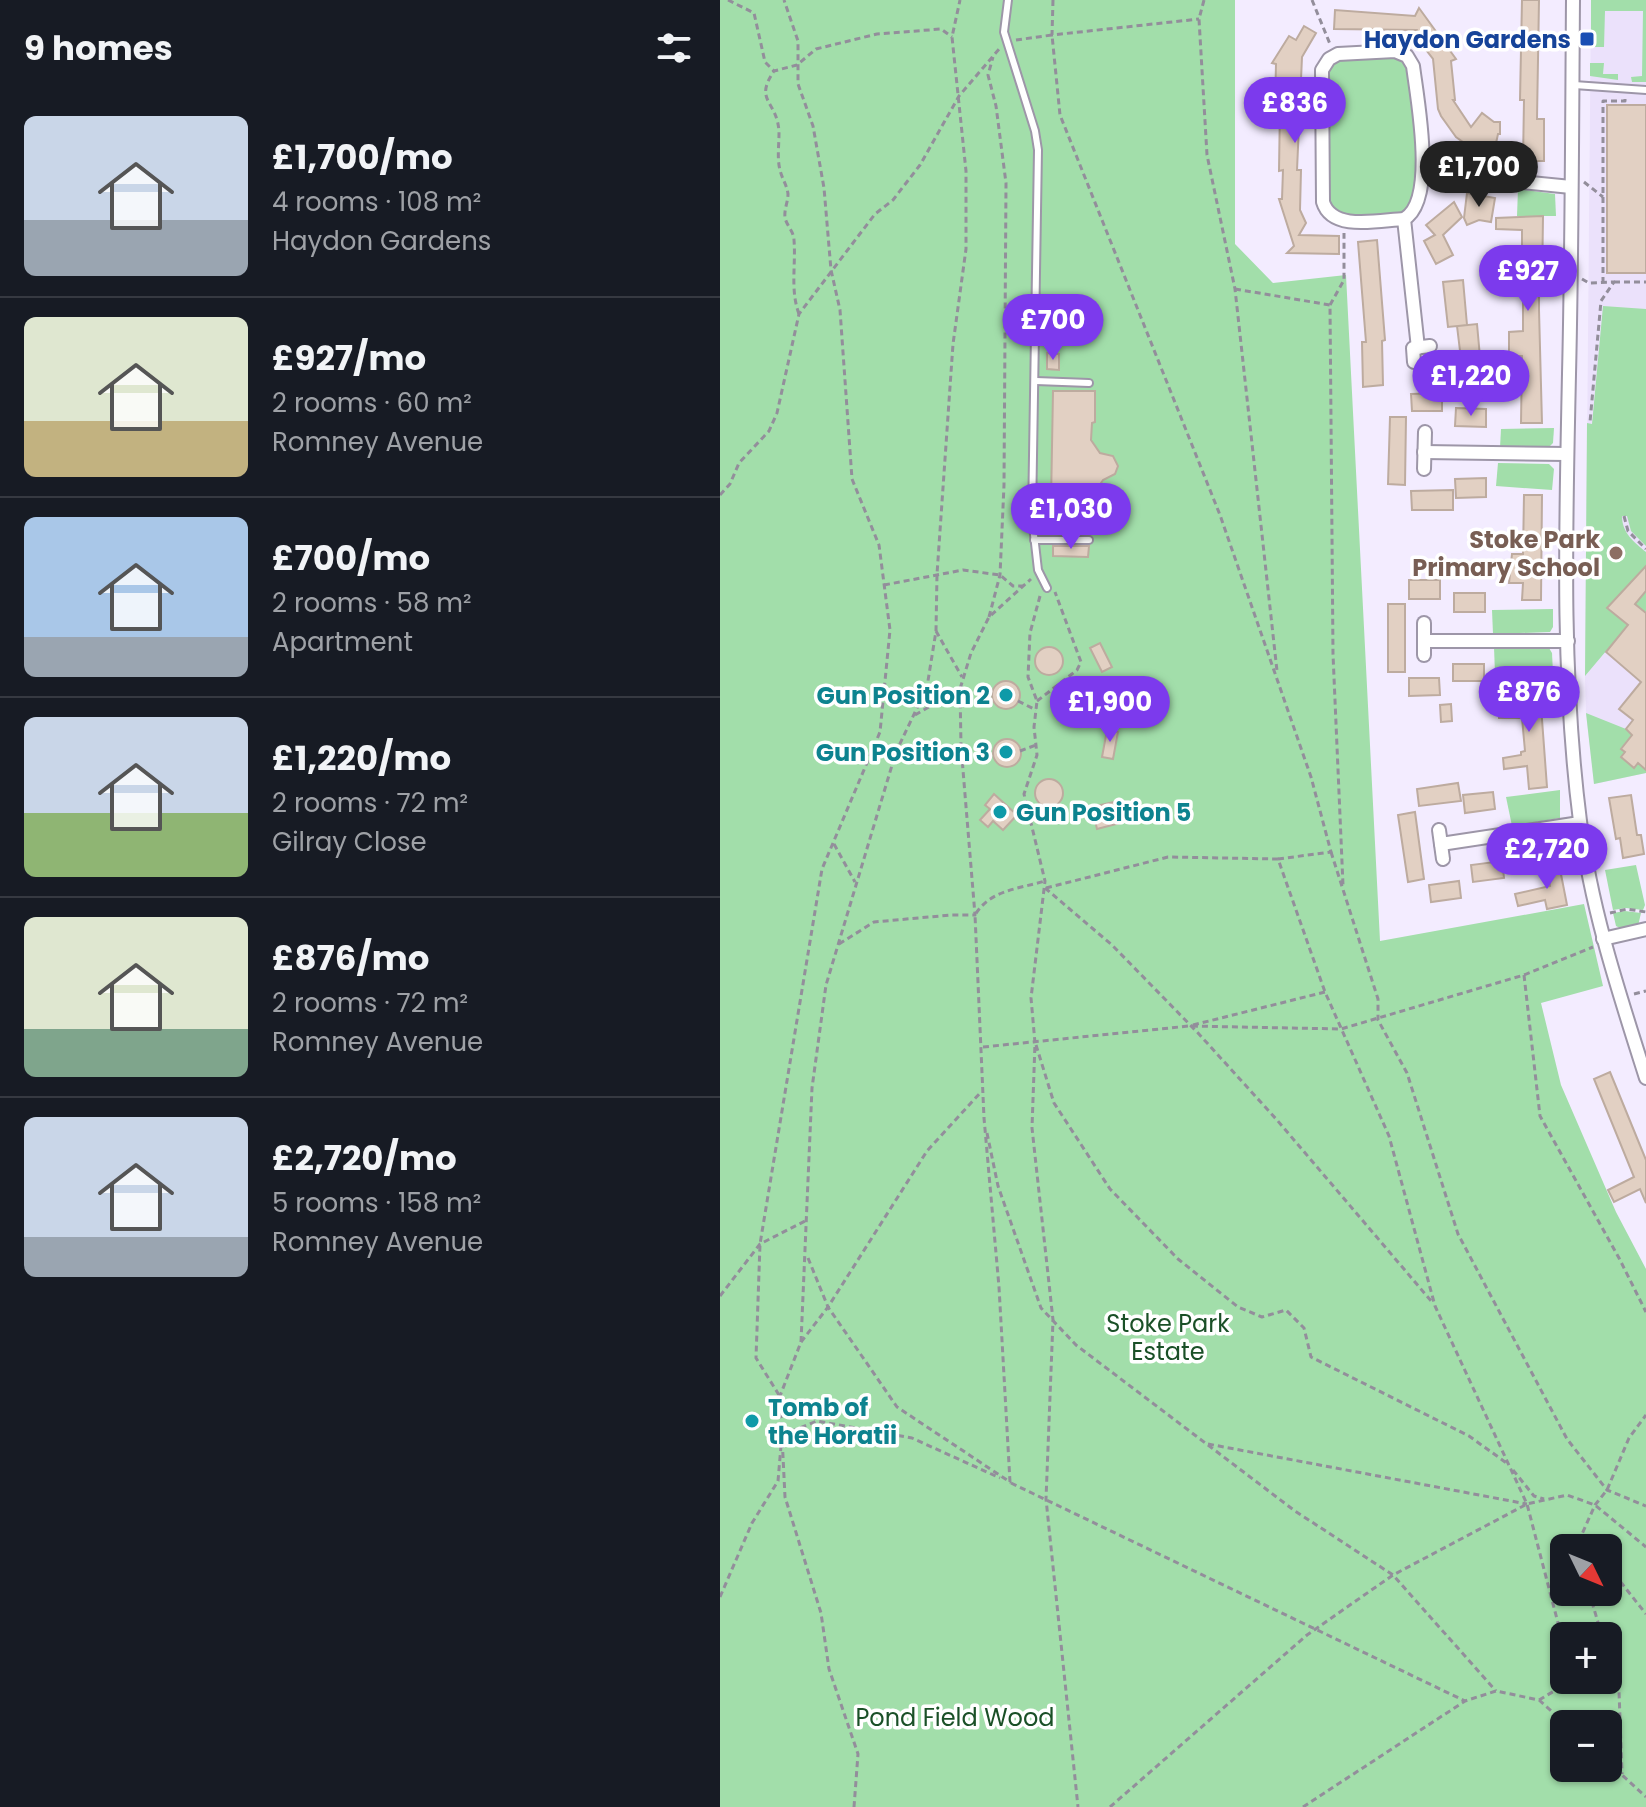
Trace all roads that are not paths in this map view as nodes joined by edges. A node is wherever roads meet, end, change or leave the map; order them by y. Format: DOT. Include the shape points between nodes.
graph roads {
  1 [pos="1008,0"];
  2 [pos="1573,0"];
  3 [pos="1572,85"];
  4 [pos="1646,90"];
  5 [pos="1424,164"];
  6 [pos="1571,187"];
  7 [pos="1404,219"];
  8 [pos="1414,362"];
  9 [pos="1036,381"];
  10 [pos="1089,383"];
  11 [pos="1425,432"];
  12 [pos="1424,452"];
  13 [pos="1567,454"];
  14 [pos="1424,469"];
  15 [pos="1112,503"];
  16 [pos="1032,525"];
  17 [pos="1034,540"];
  18 [pos="1089,540"];
  19 [pos="1047,588"];
  20 [pos="1424,623"];
  21 [pos="1424,641"];
  22 [pos="1568,641"];
  23 [pos="1424,655"];
  24 [pos="1580,823"];
  25 [pos="1443,859"];
  26 [pos="1646,929"];
  27 [pos="1598,943"];
  28 [pos="1646,1078"];
  1 -- 9 [label="lane" via="1006,41 1037,141"];
  2 -- 3 [label="street"];
  3 -- 4 [label="lane"];
  3 -- 6 [label="street"];
  5 -- 6 [label="street"];
  5 -- 7 [label="street" via="1414,210"];
  5 -- 7 [label="street" via="1410,59 1395,51 1335,55 1322,73 1323,202 1330,215 1344,221"];
  6 -- 13 [label="street"];
  7 -- 8 [label="street" via="1424,347 1413,348"];
  9 -- 10 [label="lane"];
  9 -- 16 [label="lane"];
  11 -- 12 [label="street"];
  12 -- 13 [label="street"];
  12 -- 14 [label="street"];
  13 -- 22 [label="street"];
  15 -- 16 [label="lane" via="1091,524"];
  16 -- 17 [label="lane"];
  17 -- 18 [label="lane"];
  17 -- 19 [label="lane"];
  20 -- 21 [label="street"];
  21 -- 22 [label="street"];
  21 -- 23 [label="street"];
  22 -- 24 [label="street"];
  24 -- 25 [label="street" via="1440,837"];
  24 -- 27 [label="street"];
  26 -- 27 [label="street"];
  27 -- 28 [label="street"];
}
